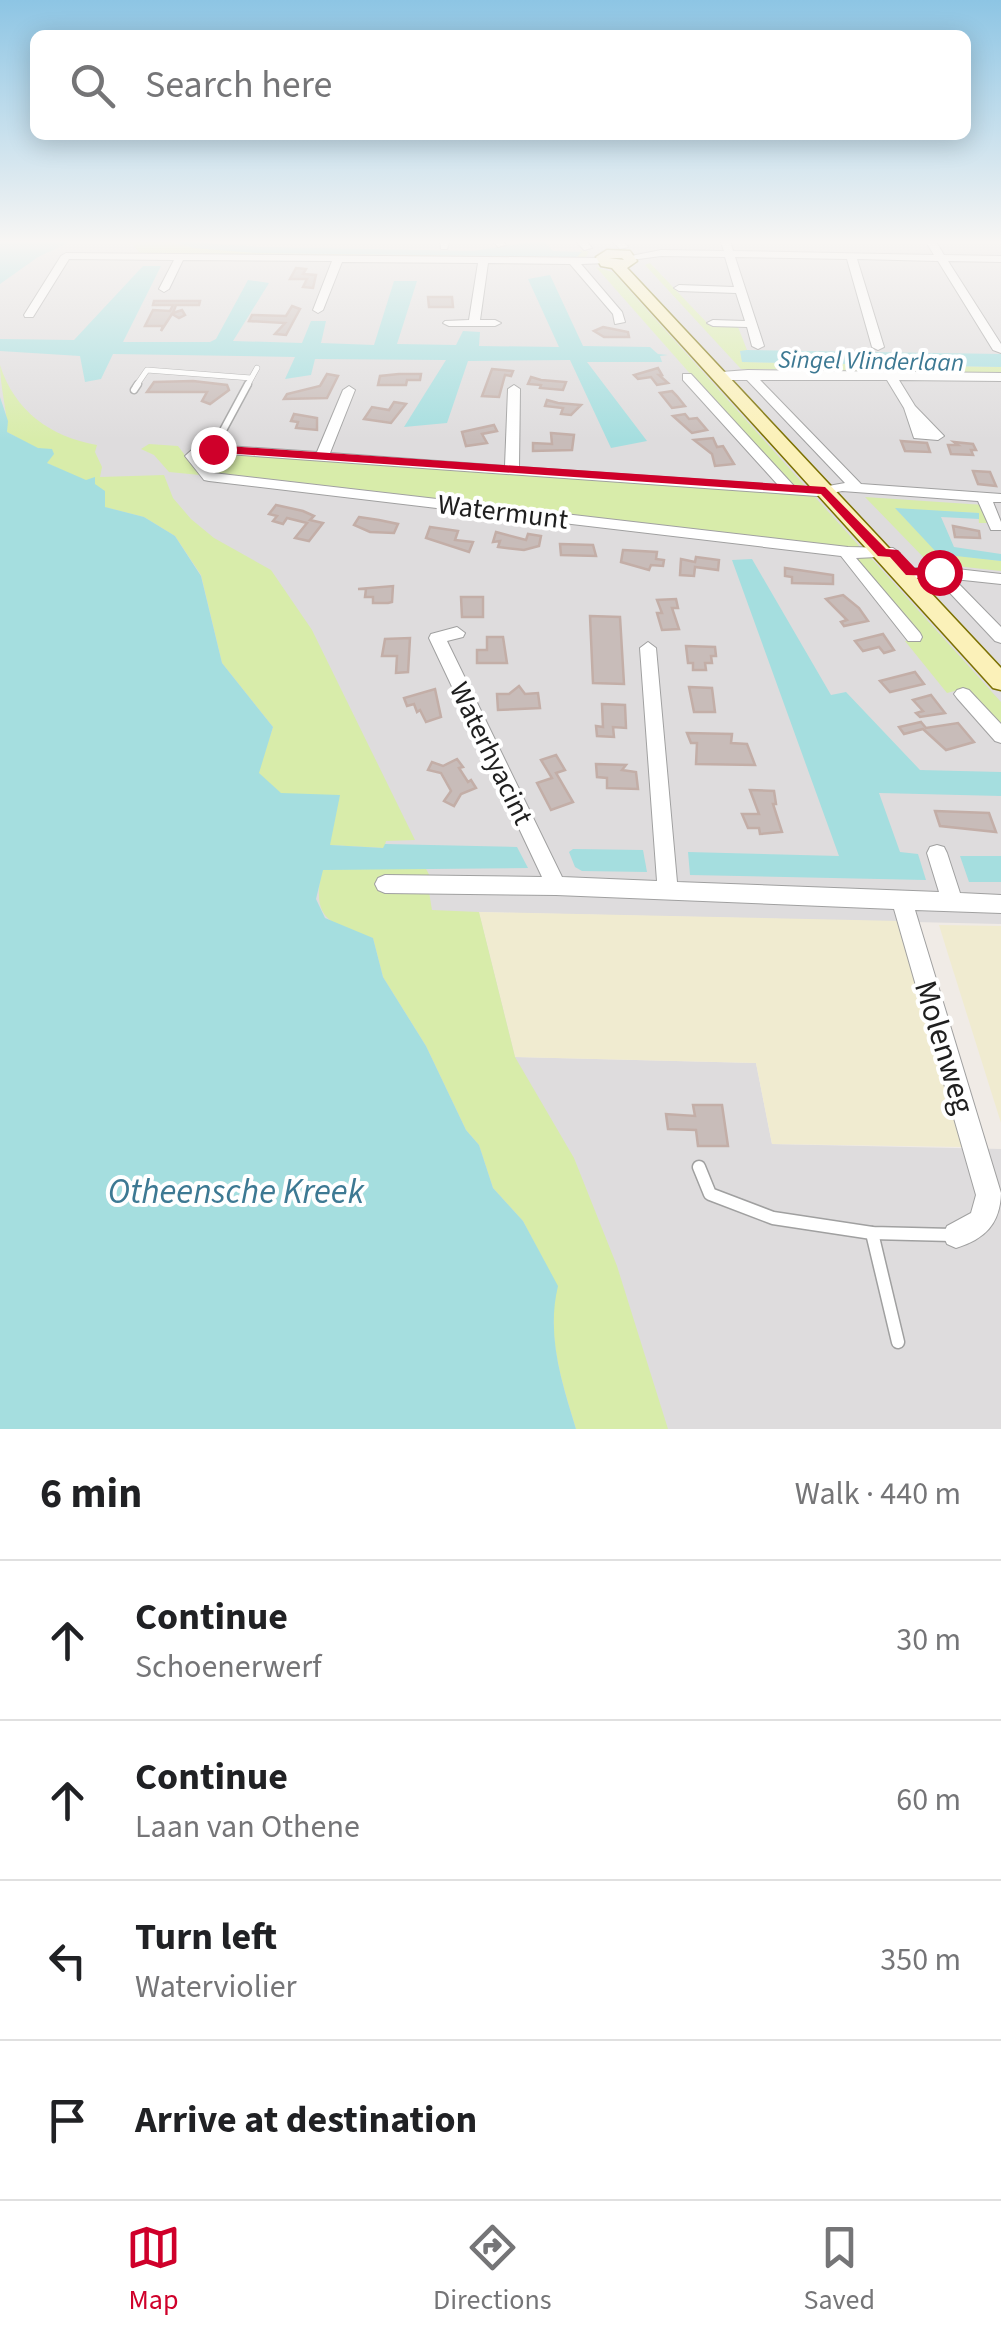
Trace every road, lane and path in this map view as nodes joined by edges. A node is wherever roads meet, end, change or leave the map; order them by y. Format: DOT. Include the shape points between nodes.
graph roads {
  1 [pos="34,307"];
  2 [pos="325,307"];
  3 [pos="476,307"];
  4 [pos="612,307"];
  5 [pos="660,307"];
  6 [pos="745,307"];
  7 [pos="866,307"];
  8 [pos="973,307"];
  9 [pos="303,310"];
  10 [pos="29,315"];
  11 [pos="474,322"];
  12 [pos="620,322"];
  13 [pos="449,323"];
  14 [pos="494,323"];
  15 [pos="713,323"];
  16 [pos="750,324"];
  17 [pos="758,346"];
  18 [pos="878,347"];
  19 [pos="999,350"];
  20 [pos="256,368"];
  21 [pos="748,374"];
  22 [pos="724,375"];
  23 [pos="890,376"];
  24 [pos="687,377"];
  25 [pos="251,378"];
  26 [pos="1001,378"];
  27 [pos="514,389"];
  28 [pos="134,390"];
  29 [pos="349,390"];
  30 [pos="910,408"];
  31 [pos="213,449"];
  32 [pos="321,458"];
  33 [pos="512,470"];
  34 [pos="857,488"];
  35 [pos="789,489"];
  36 [pos="829,490"];
  37 [pos="984,497"];
  38 [pos="1001,498"];
  39 [pos="993,527"];
  40 [pos="848,552"];
  41 [pos="888,553"];
  42 [pos="939,572"];
  43 [pos="906,573"];
  44 [pos="1001,579"];
  45 [pos="457,633"];
  46 [pos="914,637"];
  47 [pos="1001,637"];
  48 [pos="648,648"];
  49 [pos="1001,668"];
  50 [pos="1001,682"];
  51 [pos="964,694"];
  52 [pos="1001,736"];
  53 [pos="937,854"];
  54 [pos="385,884"];
  55 [pos="556,886"];
  56 [pos="668,891"];
  57 [pos="902,901"];
  58 [pos="954,903"];
  59 [pos="1001,904"];
  60 [pos="699,1167"];
  61 [pos="872,1233"];
  62 [pos="956,1235"];
  63 [pos="898,1342"];
  1 -- 10 [label="street"];
  2 -- 9 [label="street"];
  3 -- 11 [label="street"];
  4 -- 12 [label="street"];
  5 -- 22 [label="street"];
  6 -- 16 [label="street"];
  7 -- 18 [label="street"];
  8 -- 19 [label="street"];
  11 -- 13 [label="street"];
  11 -- 14 [label="street"];
  15 -- 16 [label="street"];
  16 -- 17 [label="street"];
  20 -- 25 [label="lane"];
  21 -- 22 [label="street"];
  21 -- 23 [label="street"];
  21 -- 34 [label="street"];
  22 -- 36 [label="street"];
  23 -- 26 [label="street"];
  23 -- 30 [label="street"];
  24 -- 35 [label="street"];
  25 -- 28 [label="lane" via="147,370"];
  25 -- 31 [label="lane"];
  27 -- 33 [label="street"];
  29 -- 32 [label="street"];
  31 -- 32 [label="street"];
  31 -- 40 [label="street, Watermunt" via="192,456 209,477"];
  32 -- 33 [label="street"];
  33 -- 35 [label="street"];
  34 -- 36 [label="street"];
  34 -- 37 [label="street"];
  35 -- 36 [label="street"];
  36 -- 41 [label="street"];
  37 -- 38 [label="street"];
  37 -- 39 [label="street"];
  40 -- 41 [label="street, Watermunt"];
  40 -- 46 [label="street"];
  41 -- 43 [label="street"];
  42 -- 43 [label="street"];
  42 -- 44 [label="street"];
  42 -- 47 [label="street"];
  43 -- 49 [label="street"];
  43 -- 50 [label="street"];
  45 -- 55 [label="street, Waterhyacint" via="436,638"];
  48 -- 56 [label="street"];
  51 -- 52 [label="street"];
  53 -- 58 [label="street"];
  54 -- 55 [label="street"];
  55 -- 56 [label="street"];
  56 -- 57 [label="street"];
  57 -- 58 [label="street"];
  57 -- 62 [label="street, Molenweg" via="989,1194 976,1229"];
  58 -- 59 [label="street"];
  60 -- 61 [label="lane" via="710,1194 773,1218"];
  61 -- 62 [label="lane"];
  61 -- 63 [label="lane"];
}
